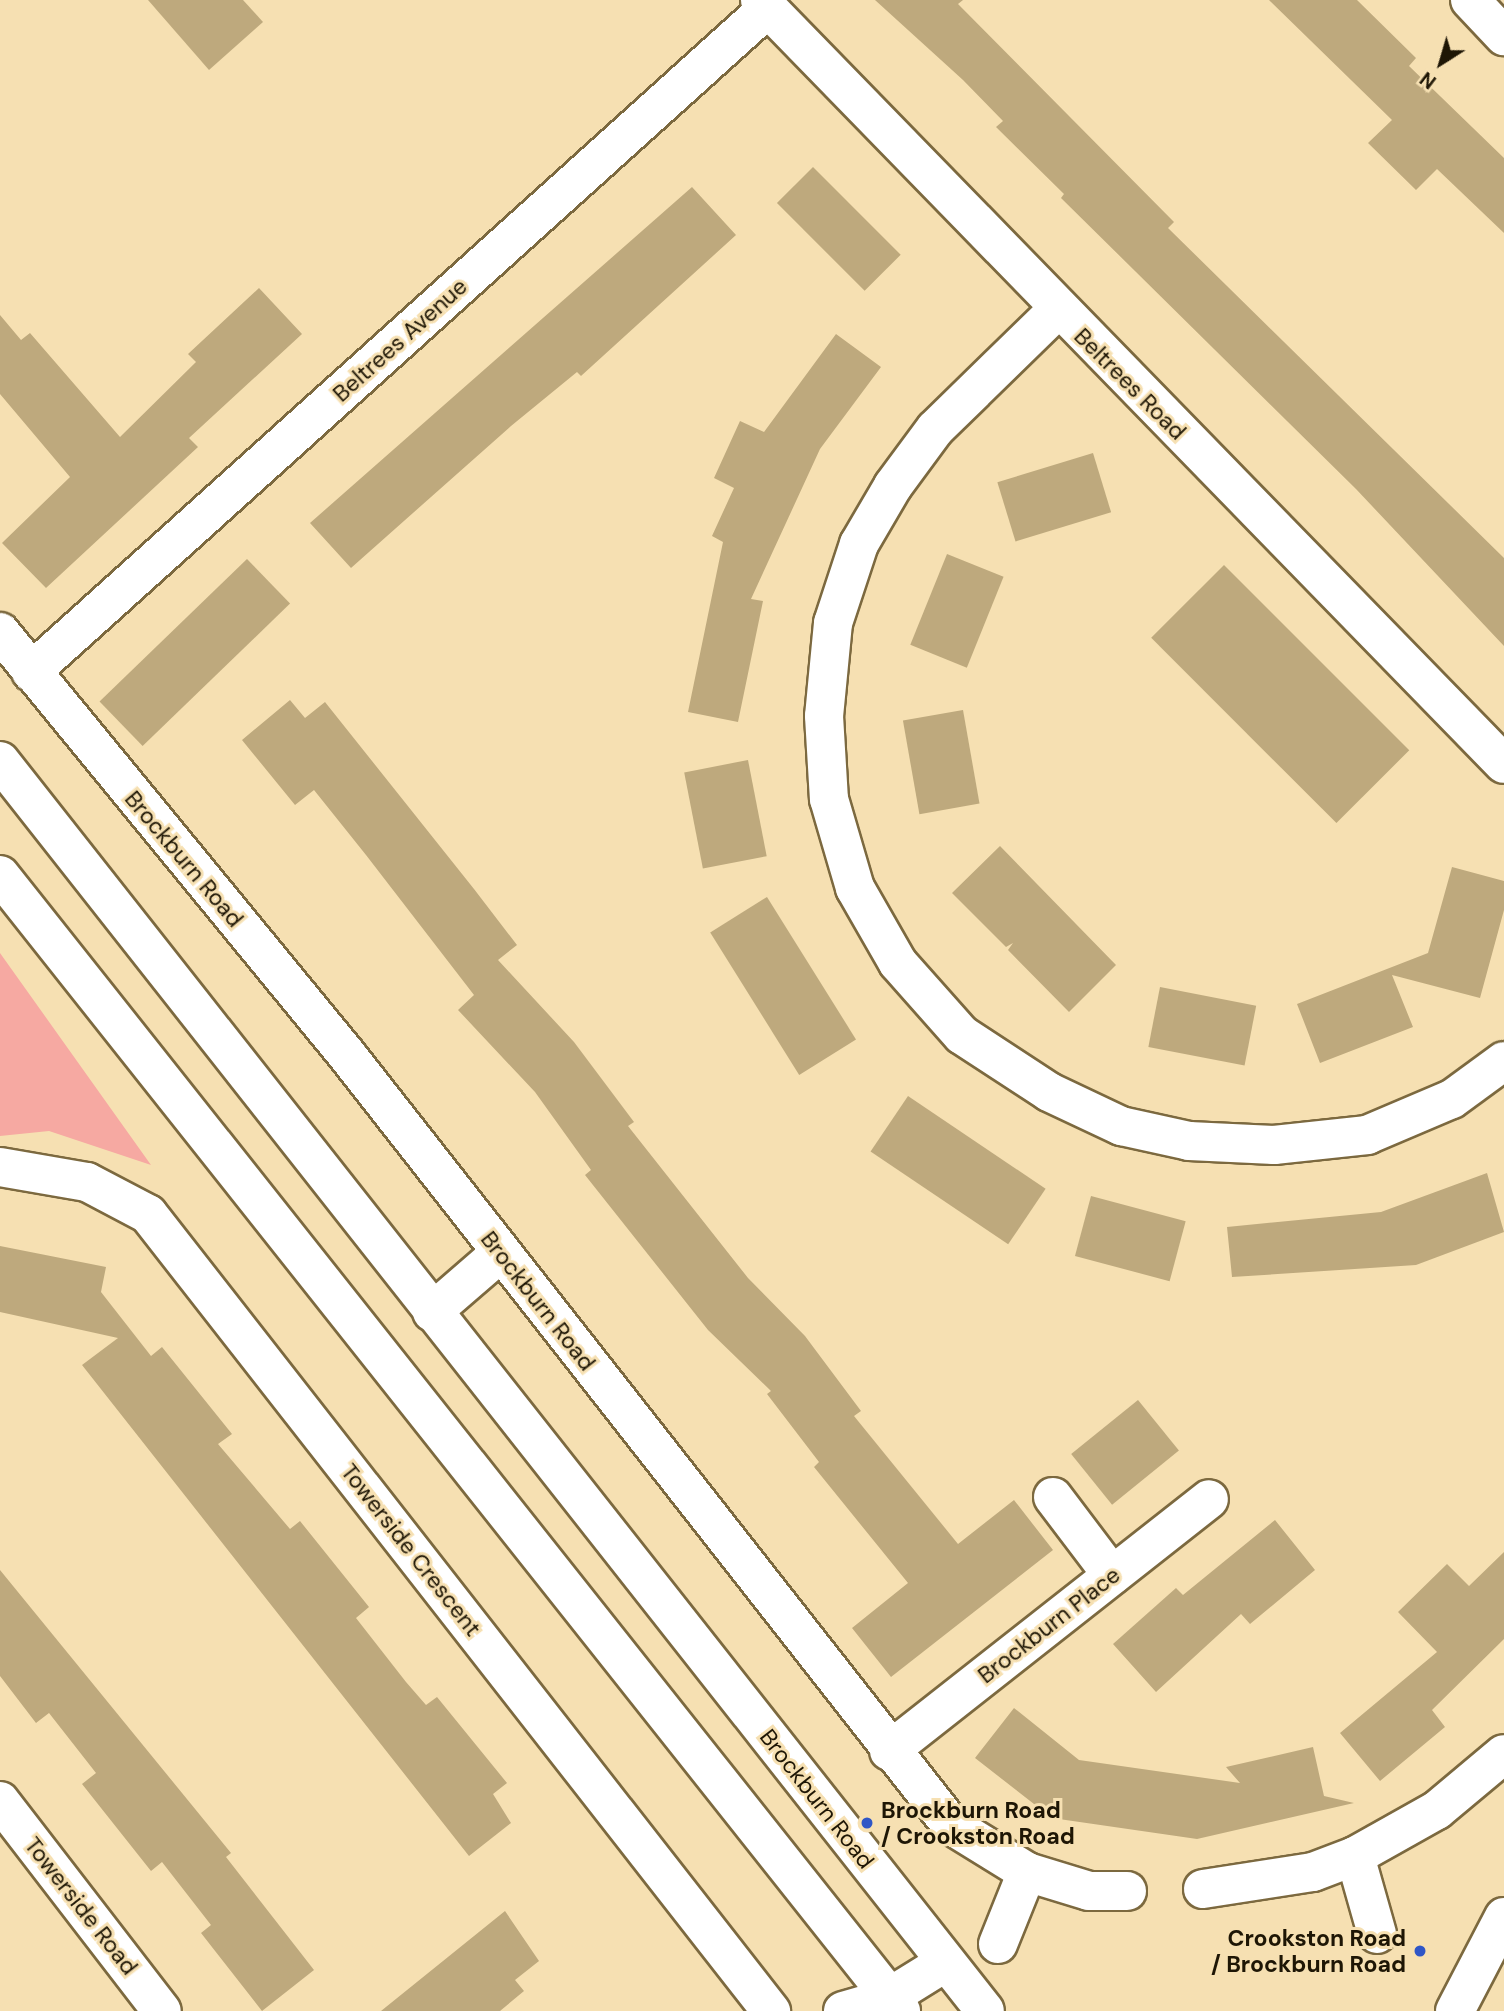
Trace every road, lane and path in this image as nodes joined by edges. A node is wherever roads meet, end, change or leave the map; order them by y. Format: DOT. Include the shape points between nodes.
graph roads {
  1 [pos="1470,0"];
  2 [pos="764,4"];
  3 [pos="1504,36"];
  4 [pos="1057,310"];
  5 [pos="0,632"];
  6 [pos="31,672"];
  7 [pos="0,761"];
  8 [pos="1504,764"];
  9 [pos="0,875"];
  10 [pos="1504,1061"];
  11 [pos="0,1167"];
  12 [pos="500,1253"];
  13 [pos="432,1311"];
  14 [pos="1054,1497"];
  15 [pos="1209,1499"];
  16 [pos="1112,1575"];
  17 [pos="889,1751"];
  18 [pos="1504,1754"];
  19 [pos="0,1801"];
  20 [pos="1355,1856"];
  21 [pos="1027,1872"];
  22 [pos="1203,1889"];
  23 [pos="1127,1891"];
  24 [pos="1504,1917"];
  25 [pos="1377,1934"];
  26 [pos="998,1944"];
  27 [pos="946,1962"];
  28 [pos="894,2004"];
  29 [pos="162,2011"];
  30 [pos="771,2011"];
  31 [pos="843,2011"];
  32 [pos="985,2011"];
  33 [pos="1455,2011"];
  1 -- 3 [label="street"];
  2 -- 4 [label="street, Beltrees Road"];
  2 -- 6 [label="street, Beltrees Avenue"];
  4 -- 8 [label="street, Beltrees Road"];
  4 -- 10 [label="street" via="935,429 893,486 859,544 833,624 824,716 829,799 855,888 898,962 962,1035 1049,1092 1121,1126 1189,1141 1275,1145 1367,1135 1452,1099"];
  5 -- 6 [label="street, Brockburn Road"];
  6 -- 12 [label="street, Brockburn Road" via="347,1055"];
  7 -- 13 [label="street, Brockburn Road"];
  9 -- 28 [label="street"];
  11 -- 30 [label="street, Towerside Crescent" via="87,1182 148,1214"];
  12 -- 13 [label="street"];
  12 -- 17 [label="street, Brockburn Road"];
  13 -- 27 [label="street, Brockburn Road"];
  14 -- 16 [label="street"];
  15 -- 16 [label="street, Brockburn Place"];
  16 -- 17 [label="street, Brockburn Place"];
  17 -- 21 [label="street, Brockburn Road" via="951,1825"];
  18 -- 20 [label="street" via="1437,1810"];
  19 -- 29 [label="street, Towerside Road"];
  20 -- 22 [label="street" via="1313,1872"];
  20 -- 25 [label="street"];
  21 -- 23 [label="street, Brockburn Road" via="1089,1891"];
  21 -- 26 [label="street"];
  24 -- 33 [label="street"];
  27 -- 28 [label="street"];
  27 -- 32 [label="street, Brockburn Road"];
  28 -- 31 [label="street"];
}
